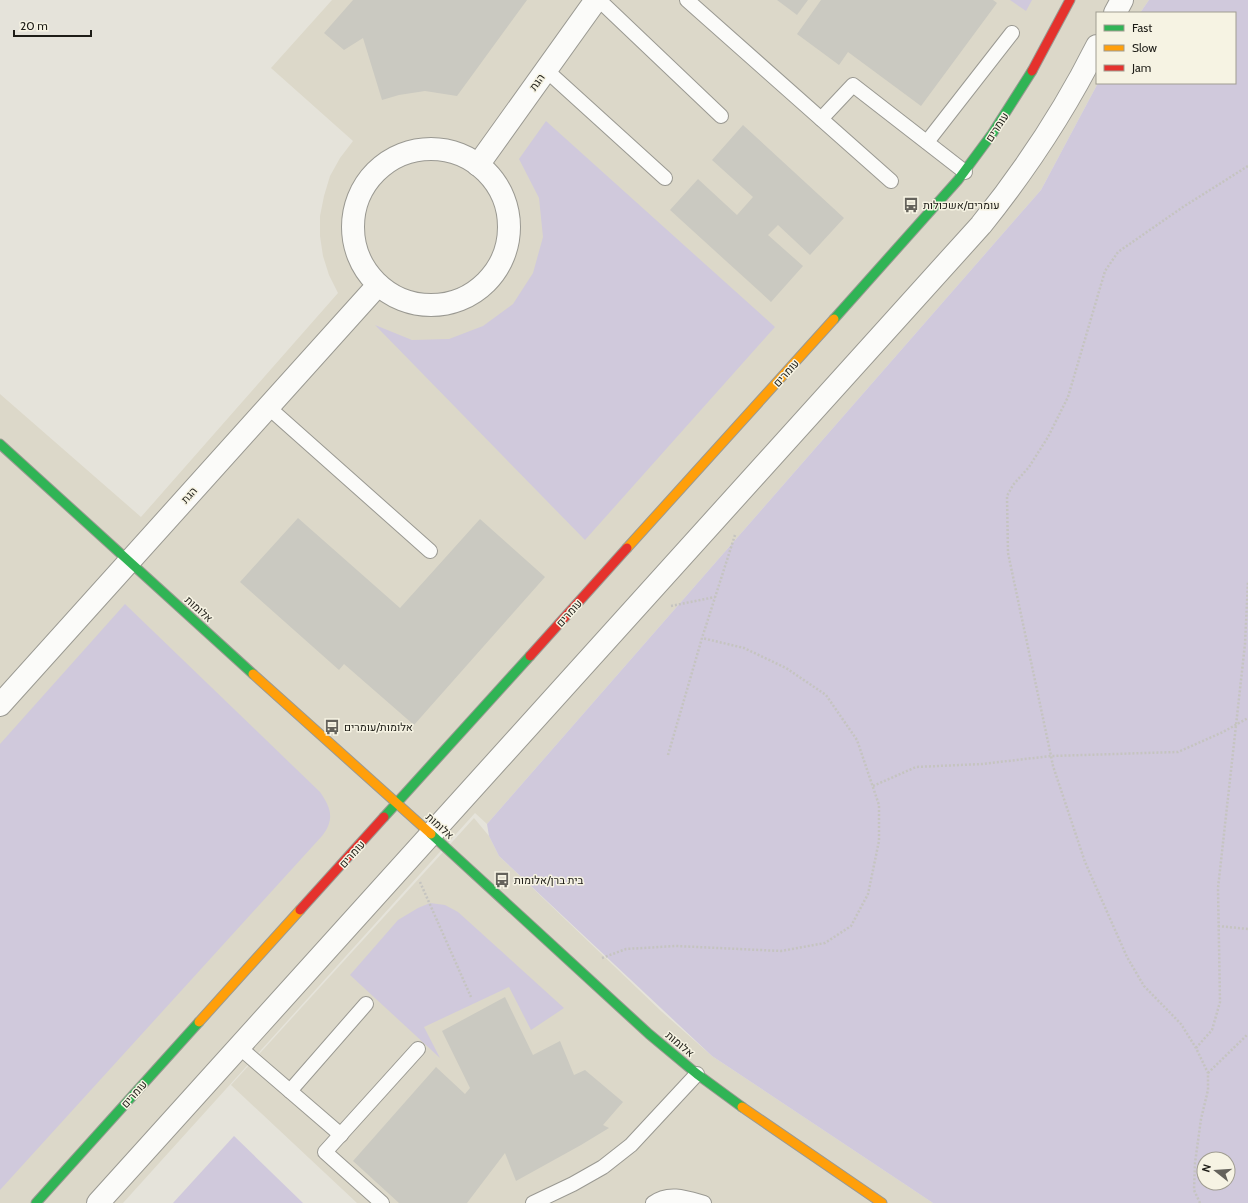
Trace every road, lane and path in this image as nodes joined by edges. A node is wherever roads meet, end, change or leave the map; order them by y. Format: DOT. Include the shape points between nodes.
graph roads {
  1 [pos="597,0"];
  2 [pos="687,0"];
  3 [pos="1070,0"];
  4 [pos="1122,0"];
  5 [pos="1116,12"];
  6 [pos="1012,33"];
  7 [pos="1096,48"];
  8 [pos="546,70"];
  9 [pos="721,116"];
  10 [pos="821,119"];
  11 [pos="927,142"];
  12 [pos="478,165"];
  13 [pos="1248,166"];
  14 [pos="965,172"];
  15 [pos="665,178"];
  16 [pos="891,180"];
  17 [pos="378,285"];
  18 [pos="268,407"];
  19 [pos="0,444"];
  20 [pos="737,530"];
  21 [pos="430,551"];
  22 [pos="129,562"];
  23 [pos="1248,581"];
  24 [pos="702,638"];
  25 [pos="0,705"];
  26 [pos="1248,718"];
  27 [pos="1237,724"];
  28 [pos="668,755"];
  29 [pos="1051,756"];
  30 [pos="873,786"];
  31 [pos="397,803"];
  32 [pos="431,834"];
  33 [pos="409,858"];
  34 [pos="1218,926"];
  35 [pos="1248,929"];
  36 [pos="577,967"];
  37 [pos="471,997"];
  38 [pos="366,1004"];
  39 [pos="1248,1034"];
  40 [pos="239,1047"];
  41 [pos="1196,1048"];
  42 [pos="418,1049"];
  43 [pos="1208,1073"];
  44 [pos="697,1074"];
  45 [pos="290,1091"];
  46 [pos="341,1135"];
  47 [pos="36,1203"];
  48 [pos="98,1203"];
  49 [pos="382,1203"];
  50 [pos="533,1203"];
  51 [pos="653,1203"];
  52 [pos="704,1203"];
  53 [pos="882,1203"];
  54 [pos="1200,1203"];
  1 -- 8 [label="street, הגת"];
  1 -- 9 [label="lane"];
  2 -- 10 [label="lane"];
  3 -- 14 [label="street, עומרים" via="1017,96"];
  4 -- 5 [label="street"];
  6 -- 11 [label="lane"];
  7 -- 32 [label="street" via="1039,147 981,225"];
  8 -- 12 [label="street, הגת"];
  8 -- 15 [label="lane"];
  10 -- 11 [label="lane" via="853,85"];
  10 -- 16 [label="lane"];
  11 -- 14 [label="lane"];
  12 -- 17 [label="street" via="454,152 424,149 395,158 382,166 372,177 356,204 353,220 357,251 370,277"];
  12 -- 17 [label="street" via="501,190 509,219 506,250 491,278 468,297 439,306 409,303 394,297"];
  13 -- 29 [label="path" via="1118,252 1105,271 1068,397 1044,443 1007,496 1008,553"];
  14 -- 31 [label="street, עומרים"];
  17 -- 18 [label="street, הגת"];
  18 -- 21 [label="lane"];
  18 -- 22 [label="street, הגת"];
  19 -- 22 [label="street, אלומות"];
  20 -- 24 [label="path"];
  22 -- 25 [label="street, הגת"];
  22 -- 31 [label="street, אלומות"];
  23 -- 27 [label="path"];
  24 -- 28 [label="path"];
  24 -- 30 [label="path" via="744,648 786,668 826,695 857,740"];
  26 -- 27 [label="path"];
  27 -- 29 [label="path" via="1178,752"];
  27 -- 34 [label="path" via="1218,888"];
  29 -- 30 [label="path" via="982,764 916,767"];
  29 -- 41 [label="path" via="1085,862 1127,957 1144,986 1181,1024"];
  30 -- 36 [label="path" via="879,805 878,841 868,894 851,926 825,943 780,951 676,946 626,949"];
  31 -- 32 [label="street, אלומות"];
  31 -- 47 [label="street, עומרים"];
  32 -- 33 [label="street"];
  32 -- 36 [label="street, אלומות"];
  33 -- 37 [label="path"];
  33 -- 40 [label="street"];
  34 -- 35 [label="path"];
  34 -- 41 [label="path" via="1220,1002 1212,1030"];
  36 -- 44 [label="street, אלומות" via="649,1034"];
  38 -- 45 [label="lane"];
  39 -- 43 [label="path"];
  40 -- 45 [label="lane"];
  40 -- 48 [label="street"];
  41 -- 43 [label="path"];
  42 -- 46 [label="lane"];
  43 -- 54 [label="path" via="1208,1090 1195,1163 1194,1190"];
  44 -- 50 [label="lane" via="631,1145 603,1167"];
  44 -- 53 [label="street, אלומות"];
  45 -- 46 [label="lane"];
  46 -- 49 [label="lane" via="326,1152"];
  51 -- 52 [label="lane" via="673,1196"];
}
